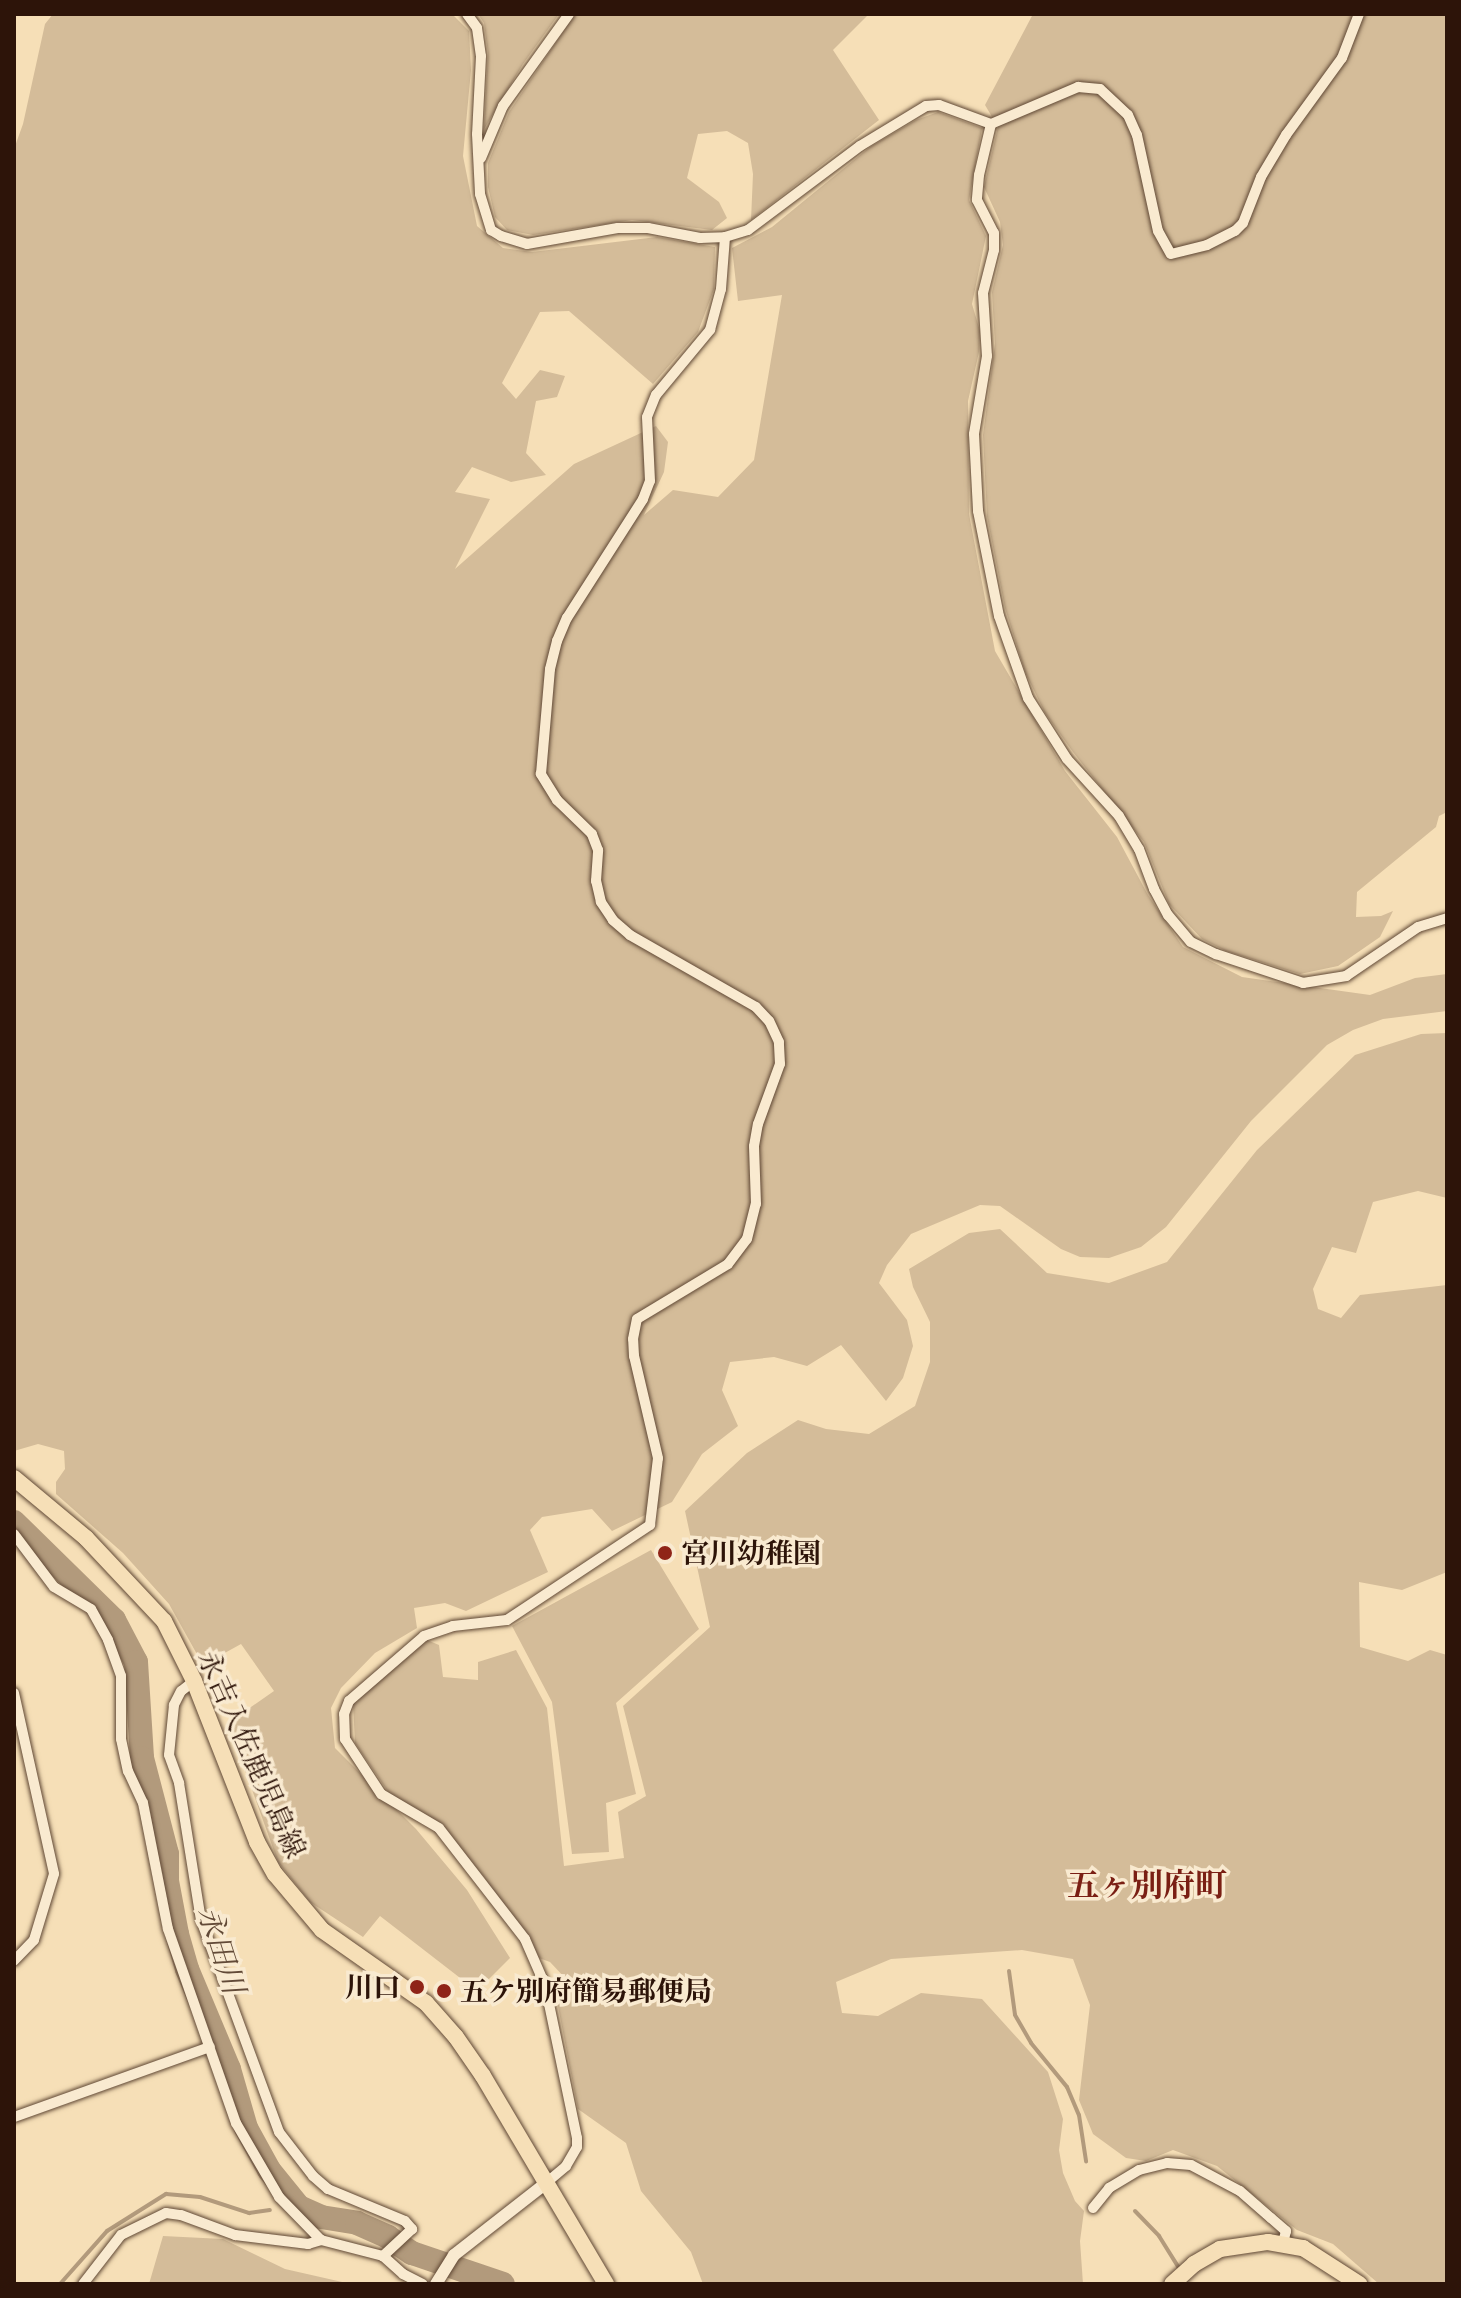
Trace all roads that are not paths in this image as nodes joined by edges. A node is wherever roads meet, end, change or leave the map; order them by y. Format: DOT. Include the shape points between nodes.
graph roads {
  1 [pos="467,14"];
  2 [pos="569,14"];
  3 [pos="1359,14"];
  4 [pos="991,124"];
  5 [pos="480,160"];
  6 [pos="725,237"];
  7 [pos="1447,918"];
  8 [pos="14,1478"];
  9 [pos="14,1534"];
  10 [pos="194,1681"];
  11 [pos="14,1693"];
  12 [pos="14,1961"];
  13 [pos="210,2047"];
  14 [pos="14,2117"];
  15 [pos="546,2183"];
  16 [pos="1093,2208"];
  17 [pos="321,2240"];
  18 [pos="1276,2242"];
  19 [pos="387,2252"];
  20 [pos="83,2284"];
  21 [pos="423,2284"];
  22 [pos="436,2284"];
  23 [pos="606,2284"];
  24 [pos="1172,2284"];
  25 [pos="1359,2284"];
  1 -- 5 [label="street" via="477,28 481,56"];
  2 -- 5 [label="street" via="503,106"];
  3 -- 4 [label="street" via="1342,58 1261,177 1243,223 1188,251 1171,254 1162,241 1137,135 1128,115 1100,89 1078,87"];
  4 -- 6 [label="street" via="939,105 926,106 860,146 758,224"];
  4 -- 7 [label="street" via="977,200 994,233 983,293 987,356 974,434 978,511 999,616 1028,698 1067,759 1119,816 1168,915 1191,942 1303,983 1315,982 1346,976 1418,927"];
  5 -- 6 [label="street" via="487,220 501,236 527,244 648,228"];
  6 -- 15 [label="street" via="721,289 710,330 656,395 647,417 650,481 643,499 557,641 541,774 557,800 592,834 601,902 613,920 756,1007 779,1042 780,1064 754,1146 756,1204 747,1239 728,1264 637,1319 634,1356 658,1458 650,1525 507,1620 453,1626 424,1636 349,1701 344,1714 345,1739 372,1783 394,1804 439,1828 525,1939 545,1985 577,2138 566,2166"];
  8 -- 10 [label="main road, 永吉入佐鹿児島線" via="130,1581 164,1621"];
  9 -- 13 [label="street" via="54,1587 91,1609 108,1640 121,1676 121,1739 128,1771 143,1803 168,1929"];
  10 -- 15 [label="main road, 永吉入佐鹿児島線" via="257,1842 275,1874 322,1930 426,2003 456,2037"];
  10 -- 19 [label="street" via="174,1705 169,1755 179,1783 201,1920 279,2132 328,2189 405,2221 412,2229"];
  11 -- 12 [label="street" via="54,1874 34,1940"];
  13 -- 14 [label="street"];
  13 -- 17 [label="street" via="236,2123 256,2160 279,2197"];
  15 -- 22 [label="street" via="470,2241"];
  15 -- 23 [label="main road, 永吉入佐鹿児島線"];
  16 -- 18 [label="street" via="1109,2188 1139,2170 1167,2163 1191,2165 1240,2191 1286,2231"];
  17 -- 19 [label="street"];
  17 -- 20 [label="street" via="308,2244 235,2235 166,2213 121,2235"];
  18 -- 24 [label="main road" via="1220,2249"];
  18 -- 25 [label="main road" via="1303,2248"];
  19 -- 21 [label="street" via="403,2274"];
}
